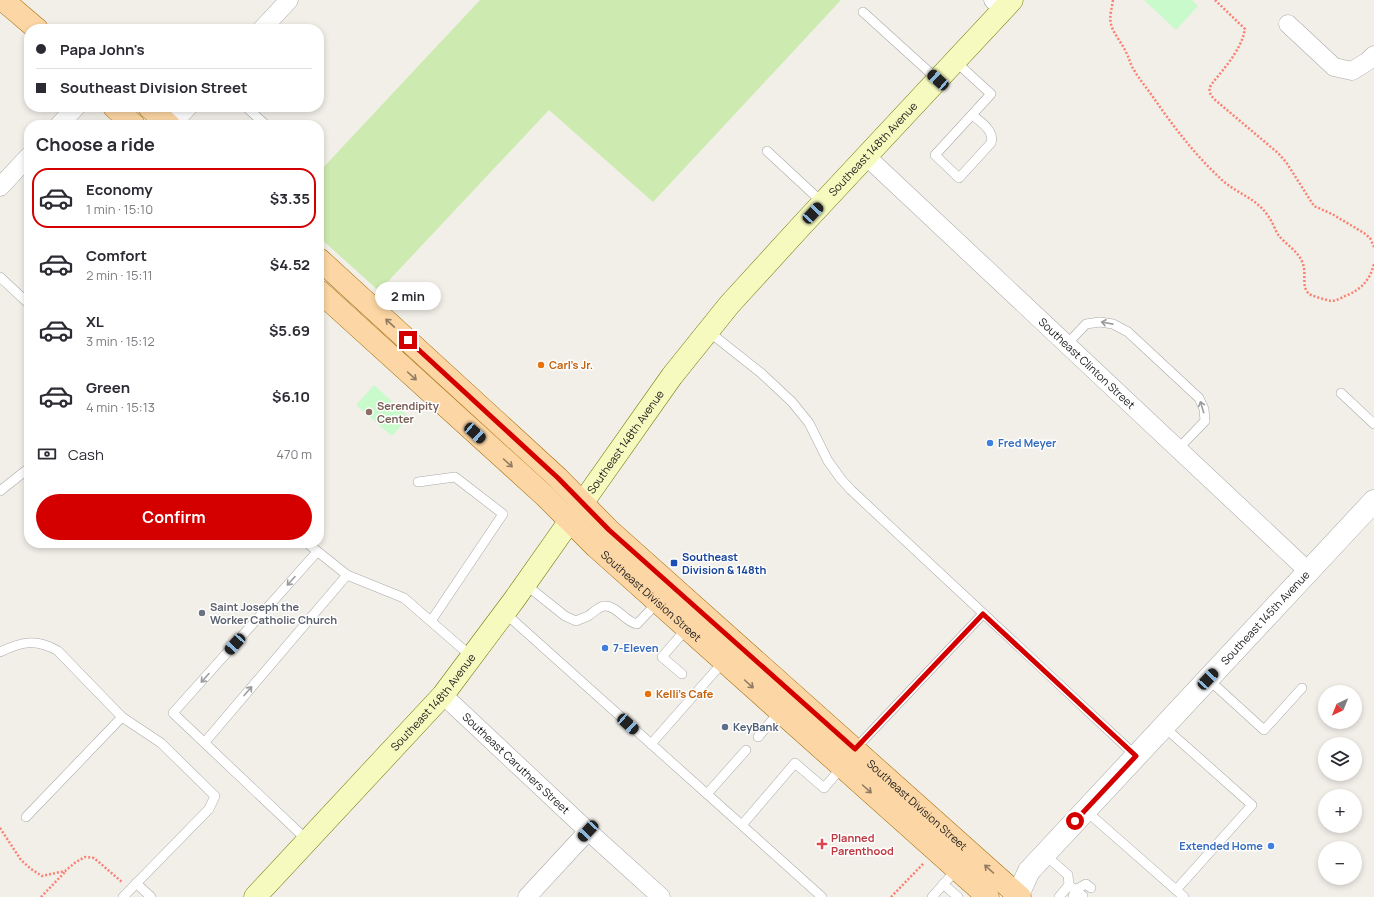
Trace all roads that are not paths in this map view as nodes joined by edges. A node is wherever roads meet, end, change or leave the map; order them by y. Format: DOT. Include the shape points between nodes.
graph roads {
  1 [pos="3,0"];
  2 [pos="289,0"];
  3 [pos="1003,3"];
  4 [pos="863,12"];
  5 [pos="31,24"];
  6 [pos="267,24"];
  7 [pos="1288,24"];
  8 [pos="1374,55"];
  9 [pos="955,61"];
  10 [pos="938,80"];
  11 [pos="71,112"];
  12 [pos="120,112"];
  13 [pos="155,112"];
  14 [pos="183,112"];
  15 [pos="252,112"];
  16 [pos="972,115"];
  17 [pos="64,120"];
  18 [pos="128,120"];
  19 [pos="164,120"];
  20 [pos="175,120"];
  21 [pos="260,120"];
  22 [pos="767,151"];
  23 [pos="866,156"];
  24 [pos="24,161"];
  25 [pos="0,186"];
  26 [pos="822,203"];
  27 [pos="324,264"];
  28 [pos="2,283"];
  29 [pos="324,296"];
  30 [pos="24,300"];
  31 [pos="708,331"];
  32 [pos="1068,344"];
  33 [pos="1341,393"];
  34 [pos="1374,424"];
  35 [pos="1178,449"];
  36 [pos="24,472"];
  37 [pos="418,482"];
  38 [pos="0,491"];
  39 [pos="1374,501"];
  40 [pos="583,503"];
  41 [pos="569,520"];
  42 [pos="313,548"];
  43 [pos="317,552"];
  44 [pos="1308,571"];
  45 [pos="347,575"];
  46 [pos="526,584"];
  47 [pos="658,602"];
  48 [pos="505,613"];
  49 [pos="983,614"];
  50 [pos="431,621"];
  51 [pos="687,628"];
  52 [pos="0,652"];
  53 [pos="472,657"];
  54 [pos="724,661"];
  55 [pos="682,674"];
  56 [pos="1208,679"];
  57 [pos="1302,688"];
  58 [pos="443,695"];
  59 [pos="780,711"];
  60 [pos="122,717"];
  61 [pos="1164,726"];
  62 [pos="758,737"];
  63 [pos="204,742"];
  64 [pos="651,744"];
  65 [pos="855,749"];
  66 [pos="746,750"];
  67 [pos="1136,756"];
  68 [pos="842,766"];
  69 [pos="707,794"];
  70 [pos="1085,810"];
  71 [pos="26,817"];
  72 [pos="742,825"];
  73 [pos="588,831"];
  74 [pos="308,841"];
  75 [pos="1044,854"];
  76 [pos="950,877"];
  77 [pos="1091,888"];
  78 [pos="1176,890"];
  79 [pos="130,892"];
  80 [pos="1075,892"];
  81 [pos="1018,896"];
  82 [pos="151,897"];
  83 [pos="255,897"];
  84 [pos="527,897"];
  85 [pos="661,897"];
  86 [pos="822,897"];
  87 [pos="932,897"];
  88 [pos="958,897"];
  89 [pos="988,897"];
  90 [pos="1059,897"];
  91 [pos="1184,897"];
  1 -- 5 [label="main road"];
  2 -- 6 [label="street"];
  3 -- 9 [label="main road, Southeast 148th Avenue"];
  4 -- 10 [label="lane"];
  7 -- 8 [label="street" via="1334,67 1352,71"];
  9 -- 10 [label="main road, Southeast 148th Avenue"];
  9 -- 16 [label="lane" via="991,94"];
  10 -- 23 [label="main road, Southeast 148th Avenue"];
  11 -- 17 [label="street"];
  12 -- 18 [label="main road"];
  13 -- 19 [label="main road"];
  14 -- 20 [label="street"];
  15 -- 21 [label="lane"];
  16 -- 16 [label="lane" via="935,155 959,178 993,138 990,131"];
  22 -- 26 [label="lane"];
  23 -- 26 [label="main road, Southeast 148th Avenue"];
  23 -- 32 [label="street, Southeast Clinton Street"];
  24 -- 25 [label="street"];
  26 -- 31 [label="main road, Southeast 148th Avenue"];
  40 -- 27 [label="main road, Southeast Division Street, one-way"];
  28 -- 30 [label="lane"];
  29 -- 41 [label="main road, Southeast Division Street, one-way"];
  31 -- 40 [label="main road, Southeast 148th Avenue" via="672,376"];
  31 -- 49 [label="lane" via="761,373 792,402 809,423 828,461 841,479"];
  32 -- 35 [label="street, Southeast Clinton Street"];
  35 -- 32 [label="lane, one-way" via="1204,421 1204,409 1200,398 1128,332 1113,324 1086,324"];
  33 -- 34 [label="lane"];
  35 -- 44 [label="street, Southeast Clinton Street"];
  36 -- 38 [label="lane"];
  37 -- 50 [label="lane" via="455,477 503,514"];
  39 -- 44 [label="street, Southeast 145th Avenue"];
  40 -- 41 [label="main road, Southeast 148th Avenue"];
  40 -- 65 [label="main road, Southeast Division Street" via="615,535"];
  41 -- 46 [label="main road, Southeast 148th Avenue"];
  41 -- 47 [label="main road, Southeast Division Street"];
  42 -- 43 [label="lane"];
  43 -- 45 [label="lane"];
  43 -- 63 [label="lane, one-way" via="173,713"];
  44 -- 56 [label="street, Southeast 145th Avenue"];
  45 -- 50 [label="lane" via="404,598"];
  63 -- 45 [label="lane, one-way"];
  46 -- 47 [label="lane" via="565,616 576,621 605,606 637,624"];
  46 -- 48 [label="main road, Southeast 148th Avenue"];
  47 -- 51 [label="main road, Southeast Division Street"];
  48 -- 53 [label="main road, Southeast 148th Avenue"];
  48 -- 64 [label="lane"];
  49 -- 65 [label="lane"];
  49 -- 67 [label="lane"];
  50 -- 53 [label="lane"];
  51 -- 54 [label="main road, Southeast Division Street"];
  51 -- 55 [label="lane" via="662,656"];
  52 -- 60 [label="lane" via="25,643 51,647 58,651"];
  53 -- 58 [label="main road, Southeast 148th Avenue"];
  54 -- 59 [label="main road, Southeast Division Street, one-way"];
  54 -- 64 [label="lane"];
  56 -- 57 [label="lane" via="1264,730"];
  56 -- 61 [label="street, Southeast 145th Avenue"];
  58 -- 73 [label="street, Southeast Caruthers Street"];
  58 -- 74 [label="main road, Southeast 148th Avenue"];
  59 -- 62 [label="lane"];
  59 -- 68 [label="main road, Southeast Division Street"];
  60 -- 71 [label="lane"];
  60 -- 79 [label="lane" via="161,743 214,796 209,809"];
  61 -- 67 [label="street, Southeast 145th Avenue"];
  61 -- 78 [label="lane" via="1252,805"];
  63 -- 74 [label="lane"];
  64 -- 69 [label="lane"];
  81 -- 65 [label="main road, Southeast Division Street, one-way"];
  66 -- 69 [label="lane"];
  67 -- 70 [label="street, Southeast 145th Avenue"];
  68 -- 72 [label="lane" via="824,788 795,763"];
  68 -- 76 [label="main road, Southeast Division Street, one-way" via="936,850"];
  69 -- 72 [label="lane"];
  70 -- 75 [label="street, Southeast 145th Avenue"];
  70 -- 78 [label="lane"];
  72 -- 86 [label="lane"];
  73 -- 84 [label="street"];
  73 -- 85 [label="street, Southeast Caruthers Street"];
  74 -- 83 [label="main road, Southeast 148th Avenue"];
  75 -- 80 [label="lane" via="1068,875"];
  75 -- 81 [label="street, Southeast 145th Avenue" via="1029,871"];
  76 -- 87 [label="lane"];
  76 -- 88 [label="lane"];
  76 -- 89 [label="main road, Southeast Division Street"];
  77 -- 80 [label="lane" via="1086,884"];
  78 -- 91 [label="lane"];
  79 -- 82 [label="lane"];
  80 -- 90 [label="lane"];
}
